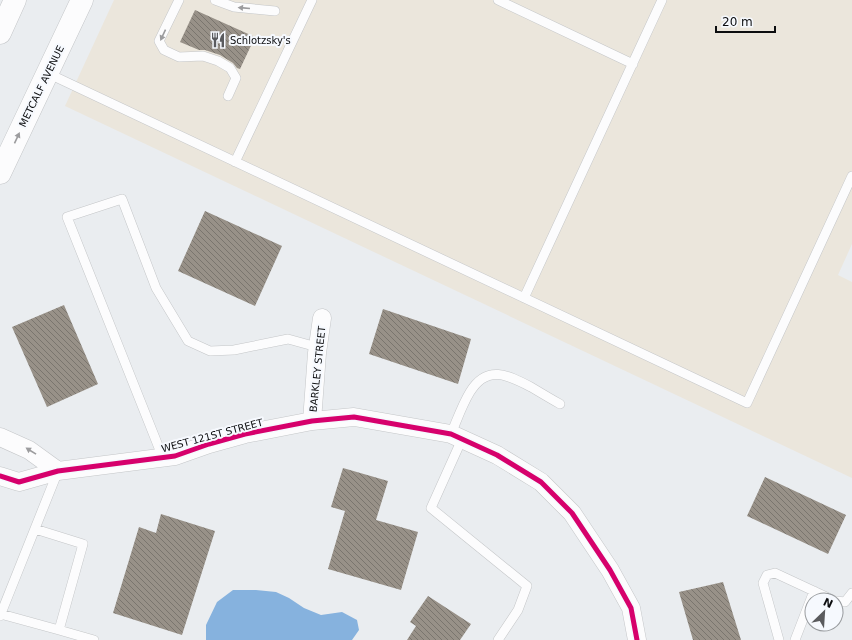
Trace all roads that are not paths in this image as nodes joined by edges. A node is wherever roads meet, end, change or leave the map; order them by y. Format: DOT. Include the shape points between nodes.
graph roads {
  1 [pos="15,0"];
  2 [pos="82,0"];
  3 [pos="180,0"];
  4 [pos="215,0"];
  5 [pos="312,0"];
  6 [pos="498,0"];
  7 [pos="662,0"];
  8 [pos="275,11"];
  9 [pos="0,33"];
  10 [pos="633,64"];
  11 [pos="47,73"];
  12 [pos="228,96"];
  13 [pos="235,162"];
  14 [pos="0,173"];
  15 [pos="852,176"];
  16 [pos="524,298"];
  17 [pos="322,318"];
  18 [pos="317,347"];
  19 [pos="560,404"];
  20 [pos="312,421"];
  21 [pos="0,437"];
  22 [pos="457,437"];
  23 [pos="163,458"];
  24 [pos="58,471"];
  25 [pos="0,476"];
  26 [pos="35,529"];
  27 [pos="814,591"];
  28 [pos="852,593"];
  29 [pos="844,602"];
  30 [pos="0,615"];
  31 [pos="59,630"];
  32 [pos="94,640"];
  33 [pos="498,640"];
  34 [pos="637,640"];
  35 [pos="779,640"];
  36 [pos="795,640"];
  1 -- 9 [label="main road"];
  2 -- 11 [label="main road, METCALF AVENUE"];
  3 -- 12 [label="lane, one-way" via="160,41 164,50 179,57 204,56 230,68 236,78"];
  8 -- 4 [label="lane, one-way" via="234,8"];
  5 -- 13 [label="lane"];
  6 -- 10 [label="lane"];
  7 -- 10 [label="lane"];
  10 -- 16 [label="lane"];
  11 -- 13 [label="lane"];
  14 -- 11 [label="main road, METCALF AVENUE, one-way"];
  13 -- 16 [label="lane"];
  15 -- 16 [label="lane" via="747,403"];
  17 -- 18 [label="street, BARKLEY STREET"];
  18 -- 20 [label="street, BARKLEY STREET"];
  18 -- 23 [label="lane" via="288,339 234,350 210,351 188,341 156,288 122,199 67,217"];
  19 -- 22 [label="lane" via="519,381 505,375 492,374 481,378 470,391"];
  20 -- 22 [label="street, WEST 121ST STREET" via="354,417"];
  20 -- 23 [label="street, WEST 121ST STREET" via="245,434"];
  24 -- 21 [label="street, one-way" via="29,450"];
  22 -- 33 [label="lane" via="431,508 527,586 518,610"];
  22 -- 34 [label="street, WEST 121ST STREET" via="497,455 541,482 572,513 610,570 631,608"];
  23 -- 24 [label="street, WEST 121ST STREET"];
  24 -- 25 [label="street, WEST 121ST STREET" via="19,482"];
  24 -- 26 [label="lane"];
  26 -- 30 [label="lane"];
  26 -- 31 [label="lane" via="82,544"];
  27 -- 35 [label="lane" via="775,573 767,575 763,583"];
  27 -- 36 [label="lane"];
  28 -- 29 [label="lane"];
  30 -- 31 [label="lane"];
  31 -- 32 [label="lane"];
}
